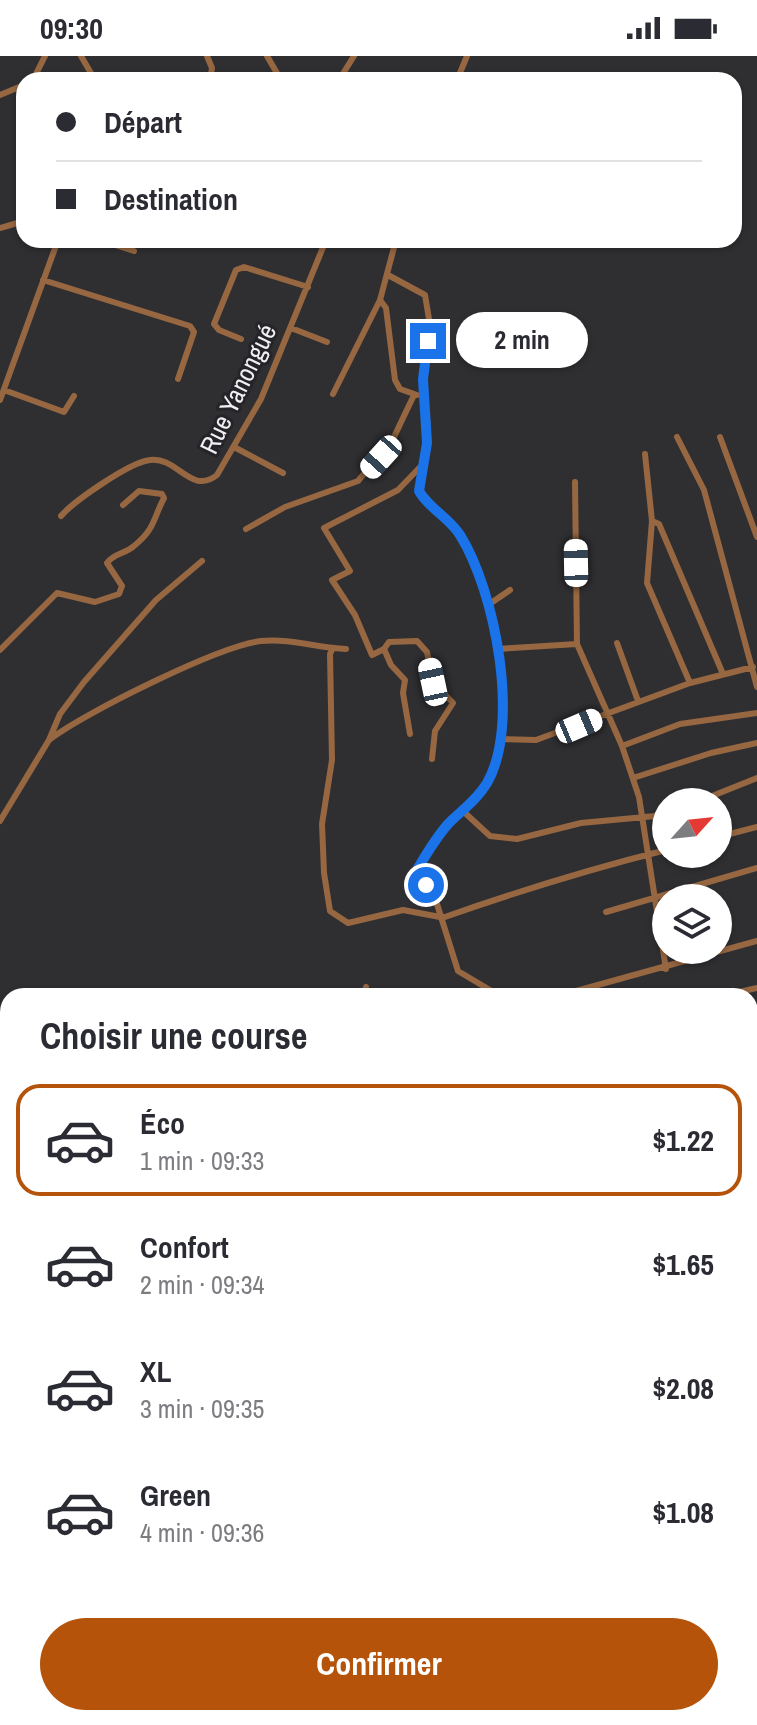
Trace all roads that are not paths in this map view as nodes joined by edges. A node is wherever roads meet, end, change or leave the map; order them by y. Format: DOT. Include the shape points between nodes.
graph roads {
  1 [pos="55,248"];
  2 [pos="124,248"];
  3 [pos="323,248"];
  4 [pos="394,248"];
  5 [pos="134,251"];
  6 [pos="388,275"];
  7 [pos="43,280"];
  8 [pos="308,287"];
  9 [pos="380,300"];
  10 [pos="291,328"];
  11 [pos="241,339"];
  12 [pos="327,342"];
  13 [pos="178,379"];
  14 [pos="4,390"];
  15 [pos="424,393"];
  16 [pos="333,394"];
  17 [pos="414,395"];
  18 [pos="74,396"];
  19 [pos="0,400"];
  20 [pos="677,437"];
  21 [pos="720,437"];
  22 [pos="234,447"];
  23 [pos="645,454"];
  24 [pos="424,463"];
  25 [pos="283,473"];
  26 [pos="575,482"];
  27 [pos="123,505"];
  28 [pos="61,516"];
  29 [pos="652,521"];
  30 [pos="246,529"];
  31 [pos="757,537"];
  32 [pos="202,561"];
  33 [pos="510,590"];
  34 [pos="488,605"];
  35 [pos="617,643"];
  36 [pos="577,644"];
  37 [pos="333,648"];
  38 [pos="346,649"];
  39 [pos="384,649"];
  40 [pos="497,649"];
  41 [pos="0,650"];
  42 [pos="753,667"];
  43 [pos="723,674"];
  44 [pos="690,683"];
  45 [pos="757,687"];
  46 [pos="638,701"];
  47 [pos="609,713"];
  48 [pos="757,713"];
  49 [pos="410,734"];
  50 [pos="499,739"];
  51 [pos="49,740"];
  52 [pos="757,743"];
  53 [pos="622,746"];
  54 [pos="432,759"];
  55 [pos="633,778"];
  56 [pos="757,778"];
  57 [pos="732,788"];
  58 [pos="464,812"];
  59 [pos="641,816"];
  60 [pos="652,816"];
  61 [pos="0,821"];
  62 [pos="757,827"];
  63 [pos="732,833"];
  64 [pos="652,854"];
  65 [pos="647,855"];
  66 [pos="757,868"];
  67 [pos="703,884"];
  68 [pos="652,892"];
  69 [pos="652,899"];
  70 [pos="606,912"];
  71 [pos="441,917"];
  72 [pos="757,941"];
  73 [pos="665,964"];
  74 [pos="666,969"];
  75 [pos="487,988"];
  76 [pos="590,988"];
  1 -- 7 [label="street"];
  2 -- 5 [label="street"];
  3 -- 8 [label="street, Rue Yanongué"];
  4 -- 6 [label="street"];
  6 -- 9 [label="street"];
  6 -- 15 [label="street" via="425,295 430,325"];
  7 -- 13 [label="street" via="190,326 194,332"];
  7 -- 14 [label="street"];
  8 -- 10 [label="street, Rue Yanongué"];
  8 -- 11 [label="street" via="244,267 236,270 214,324"];
  9 -- 16 [label="street"];
  9 -- 17 [label="street" via="386,308 395,380"];
  10 -- 12 [label="street"];
  10 -- 22 [label="street, Rue Yanongué"];
  14 -- 18 [label="street" via="64,412"];
  14 -- 19 [label="street"];
  15 -- 17 [label="street"];
  15 -- 24 [label="street"];
  17 -- 30 [label="street" via="393,439 358,481 285,507"];
  20 -- 42 [label="street" via="704,490"];
  21 -- 31 [label="street"];
  22 -- 25 [label="street"];
  22 -- 28 [label="street, Rue Yanongué" via="217,475 205,483 171,465 146,460 78,498"];
  23 -- 29 [label="street"];
  24 -- 34 [label="street" via="419,491 460,535"];
  24 -- 39 [label="street" via="389,497 324,528 350,571 332,580 372,655"];
  26 -- 36 [label="street"];
  27 -- 41 [label="street" via="139,491 164,498 154,526 134,547 109,560 108,567 122,586 119,594 95,602 57,593"];
  29 -- 43 [label="street" via="659,524"];
  29 -- 44 [label="street" via="647,583"];
  32 -- 51 [label="street" via="156,600 101,659 60,714"];
  33 -- 34 [label="street"];
  34 -- 40 [label="street"];
  35 -- 46 [label="street"];
  36 -- 40 [label="street"];
  36 -- 47 [label="street"];
  37 -- 38 [label="street"];
  37 -- 51 [label="street" via="296,640 238,646 112,703"];
  37 -- 71 [label="street" via="332,760 322,824 330,911 348,923 403,910"];
  39 -- 49 [label="street" via="405,680"];
  39 -- 54 [label="street" via="389,642 417,641 427,652 433,682 453,703 435,731"];
  40 -- 50 [label="street" via="505,696"];
  42 -- 43 [label="street"];
  42 -- 45 [label="street"];
  43 -- 44 [label="street"];
  44 -- 46 [label="street"];
  46 -- 47 [label="street"];
  47 -- 50 [label="street" via="536,740"];
  47 -- 53 [label="street"];
  48 -- 53 [label="street" via="680,724"];
  50 -- 58 [label="street" via="487,785"];
  51 -- 61 [label="street"];
  52 -- 55 [label="street"];
  53 -- 55 [label="street"];
  55 -- 59 [label="street"];
  56 -- 57 [label="street"];
  58 -- 59 [label="street" via="490,836 517,839 581,823"];
  58 -- 71 [label="street" via="450,822 418,868"];
  59 -- 60 [label="street"];
  59 -- 65 [label="street"];
  62 -- 63 [label="street"];
  64 -- 65 [label="street"];
  65 -- 68 [label="street"];
  65 -- 71 [label="street"];
  66 -- 67 [label="street"];
  69 -- 70 [label="street"];
  71 -- 75 [label="street" via="458,971"];
  72 -- 74 [label="street"];
  73 -- 74 [label="street"];
  74 -- 76 [label="street"];
}
